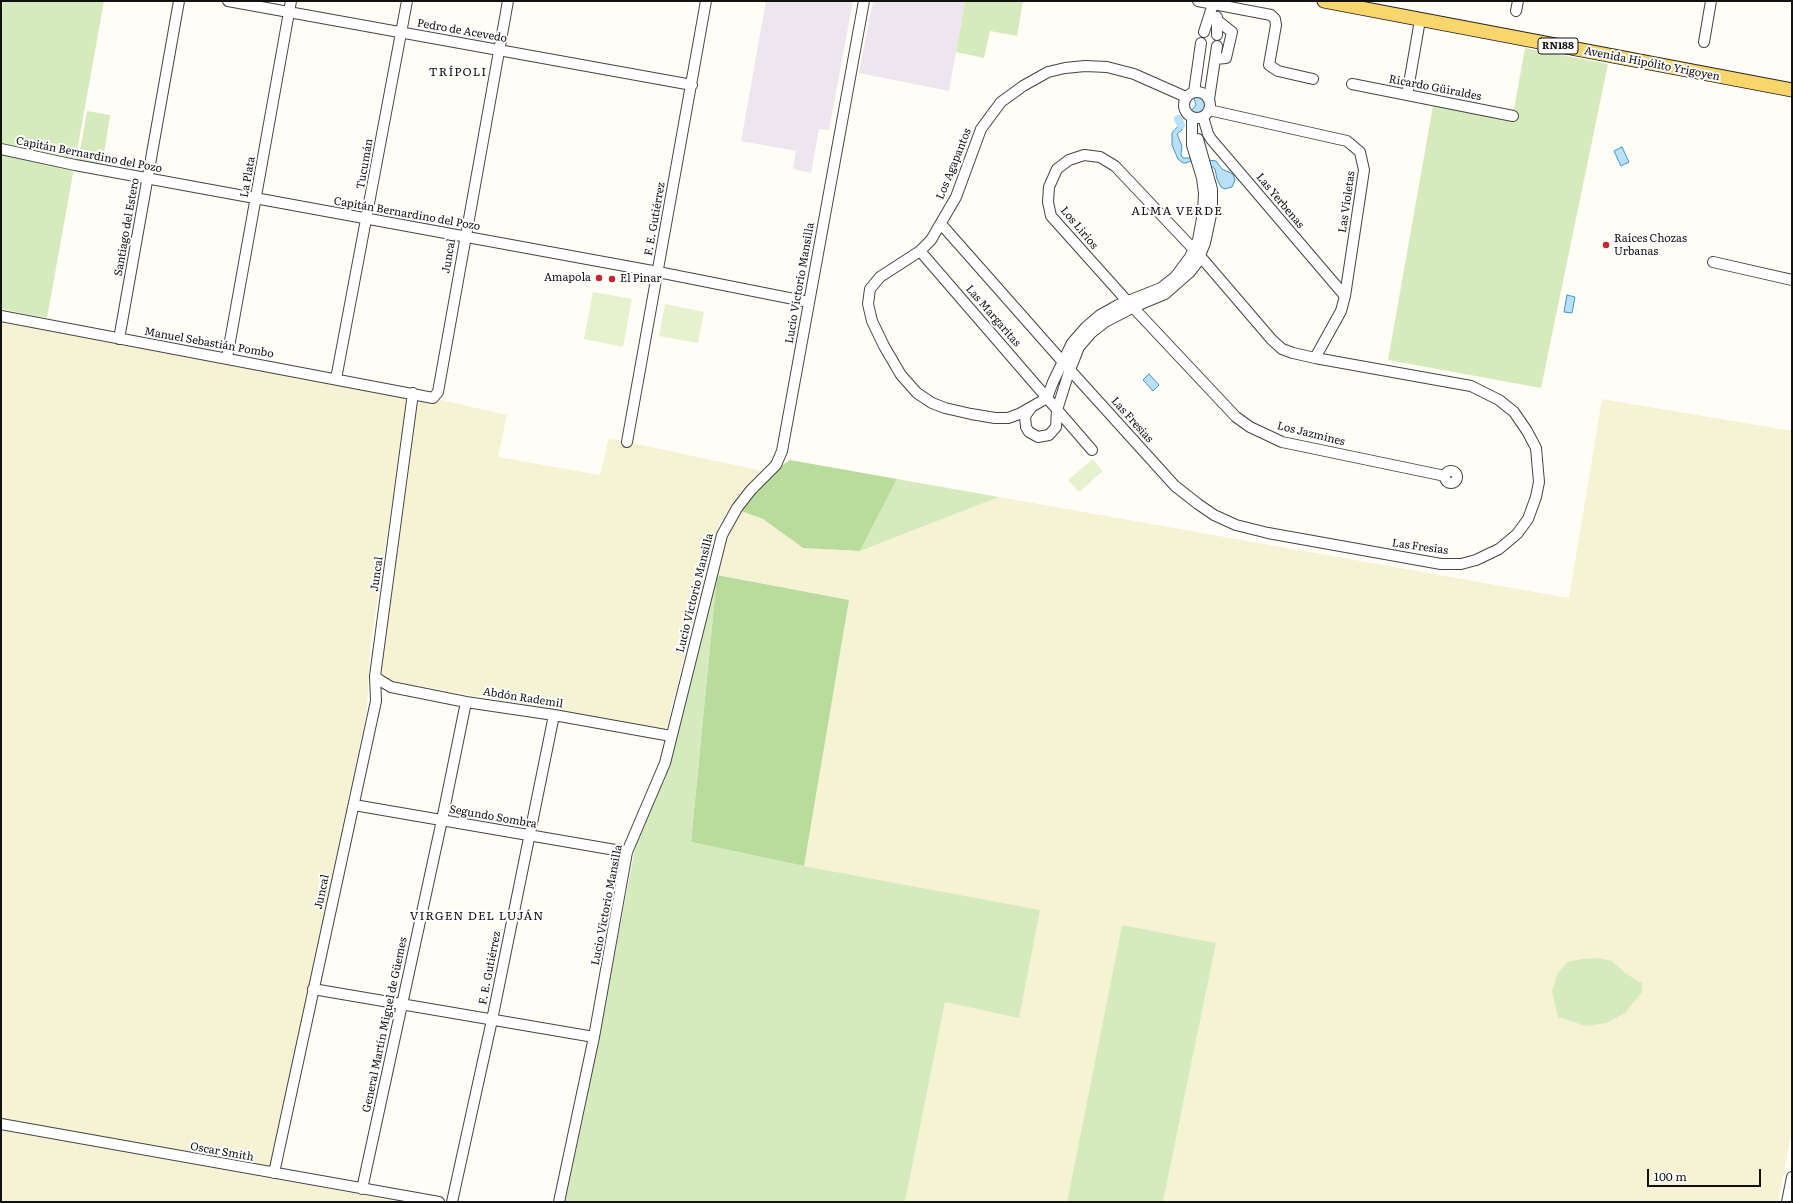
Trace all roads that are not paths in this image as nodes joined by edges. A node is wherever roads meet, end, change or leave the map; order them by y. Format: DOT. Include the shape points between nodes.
graph roads {
  1 [pos="179,1"];
  2 [pos="228,1"];
  3 [pos="291,1"];
  4 [pos="407,1"];
  5 [pos="508,1"];
  6 [pos="706,1"];
  7 [pos="864,1"];
  8 [pos="1198,1"];
  9 [pos="1324,1"];
  10 [pos="1712,1"];
  11 [pos="1214,2"];
  12 [pos="289,12"];
  13 [pos="1420,20"];
  14 [pos="1218,21"];
  15 [pos="401,32"];
  16 [pos="1204,32"];
  17 [pos="1217,35"];
  18 [pos="1704,42"];
  19 [pos="1201,43"];
  20 [pos="1216,46"];
  21 [pos="499,50"];
  22 [pos="1215,59"];
  23 [pos="1313,78"];
  24 [pos="1352,84"];
  25 [pos="692,85"];
  26 [pos="1792,90"];
  27 [pos="1190,94"];
  28 [pos="1407,94"];
  29 [pos="1209,99"];
  30 [pos="1200,116"];
  31 [pos="1513,116"];
  32 [pos="1,150"];
  33 [pos="148,179"];
  34 [pos="256,198"];
  35 [pos="367,219"];
  36 [pos="942,224"];
  37 [pos="465,236"];
  38 [pos="920,250"];
  39 [pos="1197,253"];
  40 [pos="1713,262"];
  41 [pos="658,272"];
  42 [pos="1792,280"];
  43 [pos="1346,296"];
  44 [pos="809,302"];
  45 [pos="1131,304"];
  46 [pos="1,316"];
  47 [pos="119,339"];
  48 [pos="227,358"];
  49 [pos="1315,358"];
  50 [pos="1063,361"];
  51 [pos="1070,370"];
  52 [pos="336,379"];
  53 [pos="413,393"];
  54 [pos="1047,398"];
  55 [pos="1033,406"];
  56 [pos="1057,413"];
  57 [pos="627,442"];
  58 [pos="1092,450"];
  59 [pos="1445,476"];
  60 [pos="375,676"];
  61 [pos="466,702"];
  62 [pos="554,715"];
  63 [pos="671,736"];
  64 [pos="354,805"];
  65 [pos="442,820"];
  66 [pos="529,835"];
  67 [pos="627,852"];
  68 [pos="313,989"];
  69 [pos="402,1004"];
  70 [pos="492,1020"];
  71 [pos="594,1037"];
  72 [pos="1,1124"];
  73 [pos="274,1173"];
  74 [pos="1792,1177"];
  75 [pos="362,1189"];
  76 [pos="439,1202"];
  77 [pos="452,1202"];
  78 [pos="559,1202"];
  79 [pos="1787,1202"];
  1 -- 33 [label="street, Santiago del Estero"];
  2 -- 12 [label="street, Pedro de Acevedo"];
  3 -- 12 [label="street, La Plata"];
  4 -- 15 [label="street, Tucumán"];
  5 -- 21 [label="street, Juncal"];
  6 -- 25 [label="street, F. E. Gutiérrez"];
  7 -- 44 [label="street, Lucio Victorio Mansilla"];
  8 -- 11 [label="street"];
  9 -- 13 [label="main road, Avenida Hipólito Yrigoyen / RN188"];
  10 -- 18 [label="street"];
  11 -- 14 [label="street"];
  11 -- 16 [label="street"];
  11 -- 23 [label="street" via="1271,15 1276,25 1268,63 1278,71"];
  12 -- 15 [label="street, Pedro de Acevedo"];
  12 -- 34 [label="street, La Plata"];
  13 -- 26 [label="main road, Avenida Hipólito Yrigoyen / RN188"];
  13 -- 28 [label="street"];
  14 -- 17 [label="street"];
  14 -- 22 [label="street" via="1232,32 1226,58"];
  15 -- 21 [label="street, Pedro de Acevedo"];
  15 -- 35 [label="street, Tucumán"];
  19 -- 27 [label="street"];
  20 -- 22 [label="street"];
  21 -- 25 [label="street, Pedro de Acevedo"];
  21 -- 37 [label="street, Juncal"];
  22 -- 29 [label="street"];
  24 -- 28 [label="street, Ricardo Güiraldes"];
  25 -- 41 [label="street, F. E. Gutiérrez"];
  27 -- 29 [label="street" via="1201,92"];
  27 -- 30 [label="street" via="1184,108 1188,115"];
  27 -- 36 [label="street, Los Agapantos" via="1107,67 1085,66 1048,72 1001,102 981,129 956,197"];
  28 -- 31 [label="street, Ricardo Güiraldes"];
  29 -- 30 [label="street"];
  30 -- 39 [label="street" via="1198,142 1212,189 1212,210 1205,243"];
  30 -- 43 [label="street, Las Yerbenas" via="1211,138"];
  30 -- 43 [label="street, Las Violetas" via="1347,141 1360,152 1364,170"];
  32 -- 33 [label="street, Capitán Bernardino del Pozo"];
  33 -- 34 [label="street, Capitán Bernardino del Pozo"];
  33 -- 47 [label="street, Santiago del Estero"];
  34 -- 35 [label="street, Capitán Bernardino del Pozo"];
  34 -- 48 [label="street, La Plata"];
  35 -- 37 [label="street, Capitán Bernardino del Pozo"];
  35 -- 52 [label="street, Tucumán"];
  36 -- 38 [label="street, Los Agapantos"];
  36 -- 50 [label="street, Las Margaritas"];
  37 -- 41 [label="street, Capitán Bernardino del Pozo"];
  37 -- 53 [label="street, Juncal" via="438,392 432,398"];
  38 -- 54 [label="street, Las Margaritas"];
  38 -- 55 [label="street, Los Agapantos" via="880,277 870,290 868,304 872,321 901,375 918,393 945,408 1008,418"];
  39 -- 45 [label="street" via="1190,272 1165,294"];
  39 -- 45 [label="street, Los Lirios" via="1116,166 1100,157 1084,155 1069,160 1057,169 1049,187 1048,202 1051,216"];
  39 -- 49 [label="street, Las Fresias" via="1277,344 1293,353"];
  40 -- 42 [label="street"];
  41 -- 44 [label="street, Capitán Bernardino del Pozo"];
  41 -- 57 [label="street, F. E. Gutiérrez"];
  43 -- 49 [label="street, Las Violetas" via="1341,312"];
  44 -- 63 [label="street, Lucio Victorio Mansilla" via="782,451 776,465 737,508 722,535"];
  45 -- 50 [label="street" via="1100,314 1072,343"];
  45 -- 51 [label="street" via="1091,333 1079,347"];
  45 -- 59 [label="street, Los Jazmines" via="1236,417 1250,427 1282,442"];
  46 -- 47 [label="street, Manuel Sebastián Pombo"];
  47 -- 48 [label="street, Manuel Sebastián Pombo"];
  48 -- 52 [label="street, Manuel Sebastián Pombo"];
  49 -- 51 [label="street, Las Fresias" via="1471,386 1499,400 1514,412 1536,448 1539,476 1536,497 1528,519 1517,534 1499,549 1476,560 1461,564 1441,564 1236,525 1198,504 1175,486"];
  50 -- 51 [label="street, Las Fresias"];
  50 -- 54 [label="street"];
  51 -- 56 [label="street"];
  52 -- 53 [label="street, Manuel Sebastián Pombo"];
  53 -- 60 [label="street, Juncal"];
  54 -- 55 [label="street, Los Agapantos"];
  54 -- 56 [label="street"];
  55 -- 56 [label="street" via="1048,406"];
  55 -- 56 [label="street" via="1025,416 1026,427 1038,437 1053,432"];
  56 -- 58 [label="street"];
  60 -- 61 [label="street, Abdón Rademil" via="391,687"];
  60 -- 64 [label="street, Juncal" via="376,701"];
  61 -- 62 [label="street, Abdón Rademil"];
  61 -- 65 [label="street, General Martín Miguel de Güemes"];
  62 -- 63 [label="street, Abdón Rademil"];
  62 -- 66 [label="street, F. E. Gutiérrez"];
  63 -- 67 [label="street, Lucio Victorio Mansilla" via="665,763"];
  64 -- 65 [label="street, Segundo Sombra"];
  64 -- 68 [label="street, Juncal"];
  65 -- 66 [label="street, Segundo Sombra"];
  65 -- 69 [label="street, General Martín Miguel de Güemes"];
  66 -- 67 [label="street, Segundo Sombra"];
  66 -- 70 [label="street, F. E. Gutiérrez"];
  67 -- 71 [label="street, Lucio Victorio Mansilla"];
  68 -- 69 [label="street"];
  68 -- 73 [label="street, Juncal"];
  69 -- 70 [label="street"];
  69 -- 75 [label="street, General Martín Miguel de Güemes"];
  70 -- 71 [label="street"];
  70 -- 77 [label="street, F. E. Gutiérrez"];
  71 -- 78 [label="street, Lucio Victorio Mansilla"];
  72 -- 73 [label="street, Oscar Smith"];
  73 -- 75 [label="street, Oscar Smith"];
  74 -- 79 [label="street"];
  75 -- 76 [label="street, Oscar Smith"];
}
